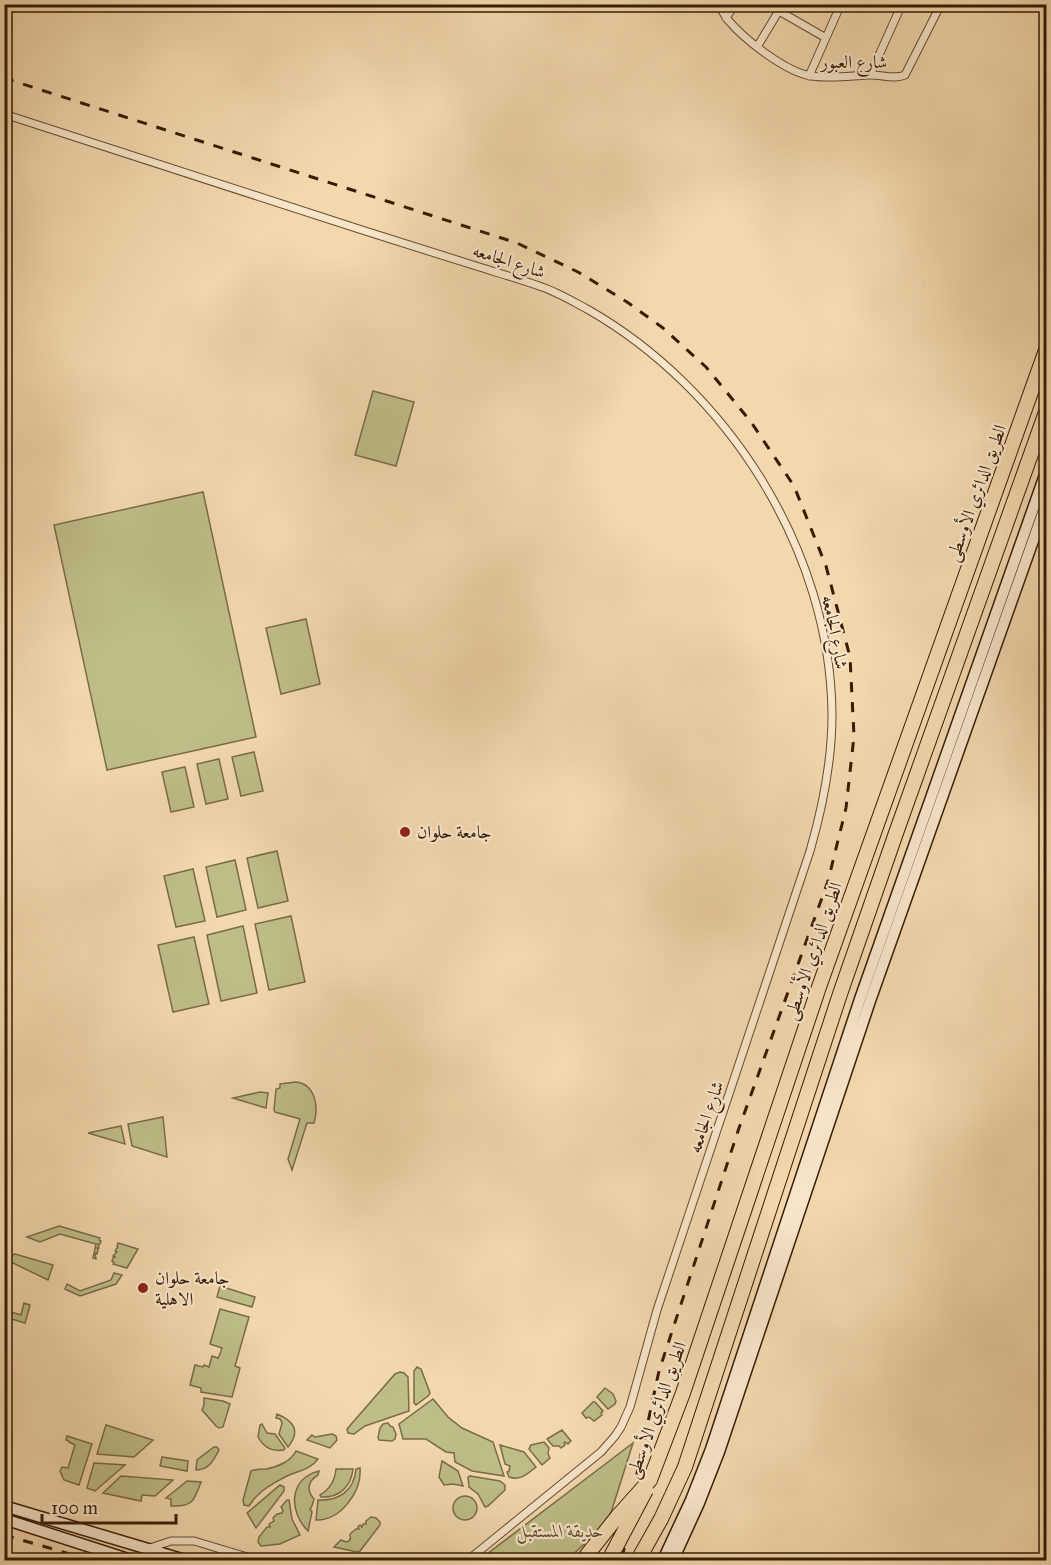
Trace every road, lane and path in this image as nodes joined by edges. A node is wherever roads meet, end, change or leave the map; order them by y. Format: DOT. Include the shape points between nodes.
graph roads {
  1 [pos="718,4"];
  2 [pos="735,4"];
  3 [pos="841,4"];
  4 [pos="902,4"];
  5 [pos="941,4"];
  6 [pos="781,8"];
  7 [pos="726,18"];
  8 [pos="826,38"];
  9 [pos="757,47"];
  10 [pos="870,75"];
  11 [pos="809,76"];
  12 [pos="4,114"];
  13 [pos="1047,350"];
  14 [pos="1047,412"];
  15 [pos="1047,472"];
  16 [pos="1047,504"];
  17 [pos="650,1480"];
  18 [pos="4,1506"];
  19 [pos="4,1519"];
  20 [pos="647,1546"];
  21 [pos="149,1549"];
  22 [pos="131,1560"];
  23 [pos="185,1560"];
  24 [pos="257,1560"];
  25 [pos="468,1560"];
  26 [pos="583,1560"];
  27 [pos="609,1560"];
  28 [pos="638,1560"];
  29 [pos="645,1560"];
  30 [pos="663,1560"];
  31 [pos="673,1560"];
  1 -- 7 [label="street, شارع العبور"];
  2 -- 7 [label="street"];
  3 -- 8 [label="street"];
  4 -- 10 [label="street"];
  5 -- 10 [label="street, شارع العبور" via="907,73 900,77"];
  6 -- 8 [label="street"];
  6 -- 9 [label="street"];
  7 -- 9 [label="street, شارع العبور"];
  8 -- 11 [label="street"];
  9 -- 11 [label="street, شارع العبور"];
  10 -- 11 [label="street, شارع العبور"];
  12 -- 25 [label="street, شارع الجامعه" via="544,287 610,323 688,387 752,464 777,508 814,598 825,643 831,701 830,760 822,806 800,884 654,1317 630,1407 609,1445"];
  13 -- 17 [label="highway, الطريق الدائري الأوسطى" via="819,987 683,1393"];
  14 -- 20 [label="highway" via="840,994 688,1458"];
  15 -- 30 [label="main road" via="860,999 711,1449"];
  16 -- 31 [label="main road" via="870,1001 719,1452"];
  17 -- 26 [label="highway, bridge"];
  17 -- 27 [label="highway, الطريق الدائري الأوسطى, bridge"];
  18 -- 21 [label="main road"];
  19 -- 22 [label="main road"];
  20 -- 28 [label="highway"];
  20 -- 29 [label="highway"];
  21 -- 23 [label="main road"];
  21 -- 24 [label="street" via="171,1541 194,1541"];
}
